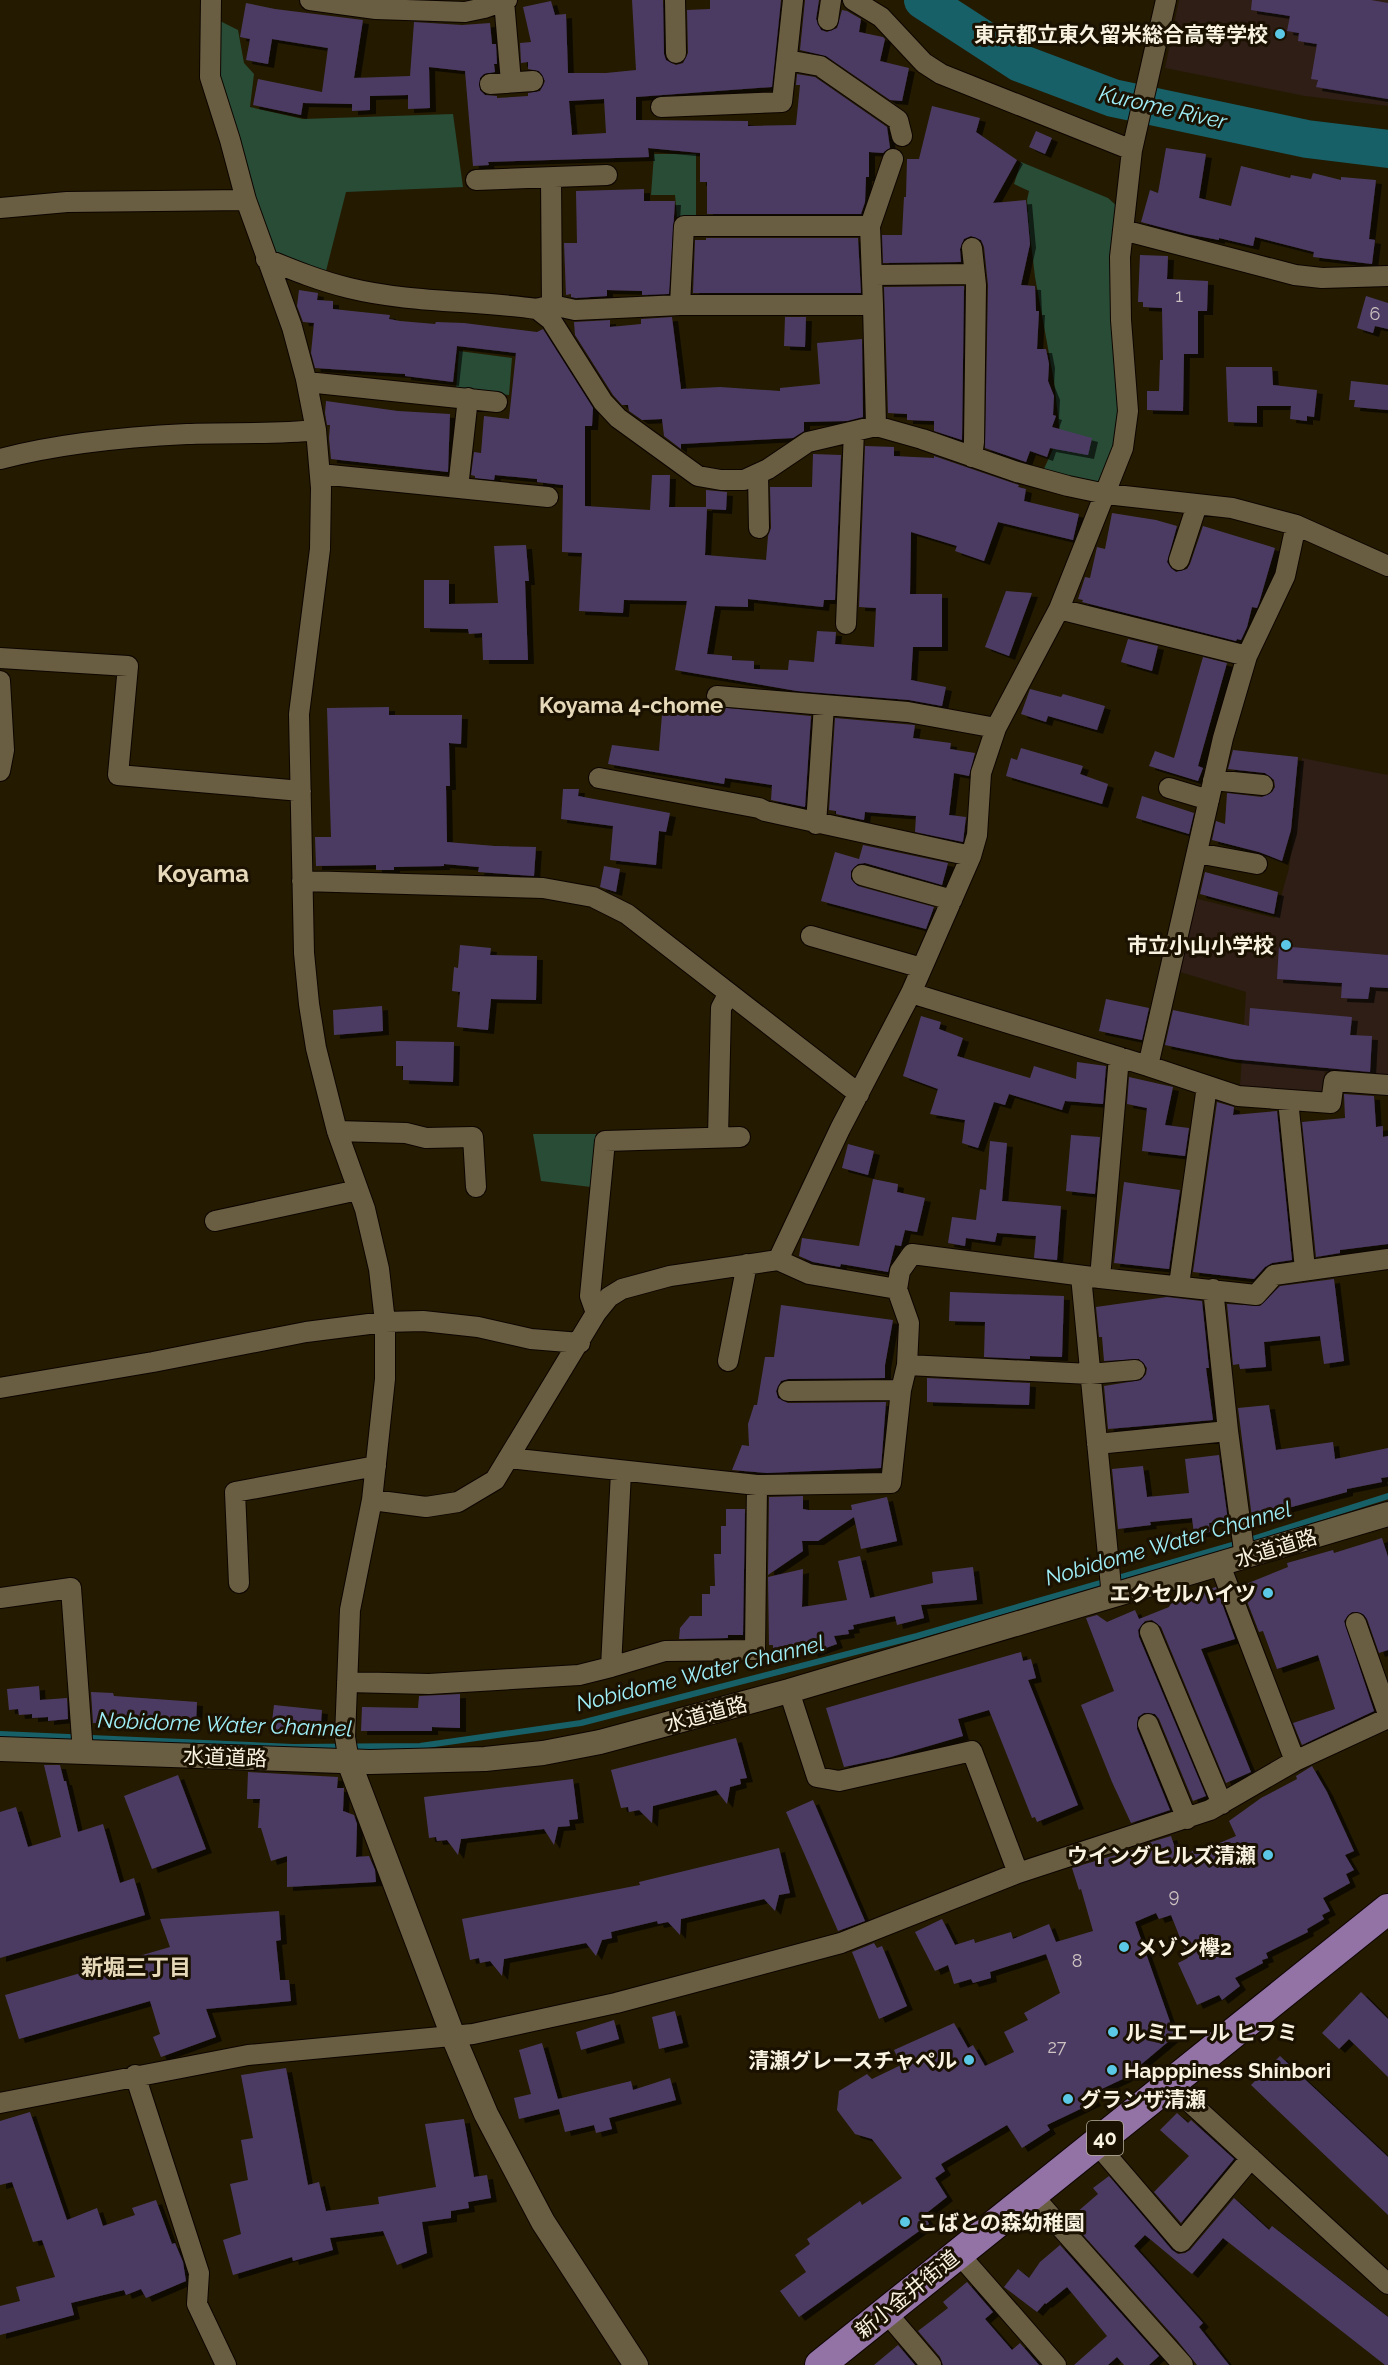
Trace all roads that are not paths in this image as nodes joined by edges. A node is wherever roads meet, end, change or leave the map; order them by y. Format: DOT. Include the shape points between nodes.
graph roads {
  1 [pos="211,0"];
  2 [pos="310,0"];
  3 [pos="675,0"];
  4 [pos="793,0"];
  5 [pos="831,0"];
  6 [pos="853,0"];
  7 [pos="1166,0"];
  8 [pos="506,1"];
  9 [pos="828,20"];
  10 [pos="676,53"];
  11 [pos="786,60"];
  12 [pos="533,81"];
  13 [pos="511,82"];
  14 [pos="490,84"];
  15 [pos="661,107"];
  16 [pos="902,136"];
  17 [pos="1132,150"];
  18 [pos="893,159"];
  19 [pos="607,175"];
  20 [pos="551,178"];
  21 [pos="476,180"];
  22 [pos="246,200"];
  23 [pos="0,208"];
  24 [pos="870,226"];
  25 [pos="1123,230"];
  26 [pos="972,248"];
  27 [pos="266,259"];
  28 [pos="975,274"];
  29 [pos="873,275"];
  30 [pos="1388,276"];
  31 [pos="680,305"];
  32 [pos="873,305"];
  33 [pos="544,307"];
  34 [pos="307,382"];
  35 [pos="468,398"];
  36 [pos="497,402"];
  37 [pos="876,426"];
  38 [pos="315,430"];
  39 [pos="854,431"];
  40 [pos="972,457"];
  41 [pos="0,459"];
  42 [pos="320,474"];
  43 [pos="758,475"];
  44 [pos="458,488"];
  45 [pos="1106,494"];
  46 [pos="548,497"];
  47 [pos="1197,505"];
  48 [pos="1296,525"];
  49 [pos="759,528"];
  50 [pos="1179,560"];
  51 [pos="1388,566"];
  52 [pos="1059,609"];
  53 [pos="846,624"];
  54 [pos="1247,656"];
  55 [pos="0,658"];
  56 [pos="0,681"];
  57 [pos="717,696"];
  58 [pos="824,705"];
  59 [pos="996,728"];
  60 [pos="0,771"];
  61 [pos="599,778"];
  62 [pos="1213,780"];
  63 [pos="1263,785"];
  64 [pos="1169,788"];
  65 [pos="301,791"];
  66 [pos="1209,800"];
  67 [pos="816,824"];
  68 [pos="1197,853"];
  69 [pos="971,856"];
  70 [pos="1257,864"];
  71 [pos="862,875"];
  72 [pos="303,881"];
  73 [pos="952,900"];
  74 [pos="811,936"];
  75 [pos="922,968"];
  76 [pos="729,993"];
  77 [pos="911,993"];
  78 [pos="1119,1057"];
  79 [pos="1148,1066"];
  80 [pos="1388,1085"];
  81 [pos="1208,1086"];
  82 [pos="859,1094"];
  83 [pos="1288,1100"];
  84 [pos="337,1131"];
  85 [pos="718,1137"];
  86 [pos="740,1137"];
  87 [pos="476,1187"];
  88 [pos="358,1190"];
  89 [pos="215,1221"];
  90 [pos="1388,1258"];
  91 [pos="778,1260"];
  92 [pos="747,1264"];
  93 [pos="1305,1269"];
  94 [pos="1090,1277"];
  95 [pos="1179,1285"];
  96 [pos="897,1289"];
  97 [pos="1213,1289"];
  98 [pos="596,1313"];
  99 [pos="385,1322"];
  100 [pos="580,1343"];
  101 [pos="728,1361"];
  102 [pos="907,1365"];
  103 [pos="1135,1370"];
  104 [pos="1090,1374"];
  105 [pos="0,1388"];
  106 [pos="902,1390"];
  107 [pos="788,1391"];
  108 [pos="1227,1431"];
  109 [pos="1097,1444"];
  110 [pos="508,1458"];
  111 [pos="376,1466"];
  112 [pos="621,1472"];
  113 [pos="757,1485"];
  114 [pos="372,1500"];
  115 [pos="1388,1514"];
  116 [pos="1243,1546"];
  117 [pos="1220,1565"];
  118 [pos="239,1583"];
  119 [pos="1110,1585"];
  120 [pos="0,1599"];
  121 [pos="1356,1623"];
  122 [pos="1150,1632"];
  123 [pos="611,1667"];
  124 [pos="347,1682"];
  125 [pos="789,1691"];
  126 [pos="1388,1716"];
  127 [pos="1148,1724"];
  128 [pos="0,1749"];
  129 [pos="83,1753"];
  130 [pos="1295,1761"];
  131 [pos="349,1762"];
  132 [pos="1222,1804"];
  133 [pos="1187,1819"];
  134 [pos="1018,1873"];
  135 [pos="1388,1909"];
  136 [pos="453,2036"];
  137 [pos="135,2075"];
  138 [pos="1171,2085"];
  139 [pos="0,2103"];
  140 [pos="1097,2144"];
  141 [pos="1251,2158"];
  142 [pos="1033,2196"];
  143 [pos="958,2253"];
  144 [pos="1388,2284"];
  145 [pos="885,2311"];
  146 [pos="226,2365"];
  147 [pos="636,2365"];
  148 [pos="820,2365"];
  149 [pos="931,2365"];
  150 [pos="1056,2365"];
  151 [pos="1183,2365"];
  1 -- 22 [label="street" via="210,77"];
  2 -- 8 [label="street" via="376,9 465,12"];
  3 -- 10 [label="street"];
  4 -- 11 [label="street"];
  5 -- 9 [label="street"];
  6 -- 17 [label="street" via="881,17 924,63 941,74"];
  7 -- 17 [label="street"];
  8 -- 13 [label="street"];
  11 -- 15 [label="street" via="782,102"];
  11 -- 16 [label="street" via="820,66 898,120"];
  12 -- 13 [label="street"];
  13 -- 14 [label="street"];
  17 -- 25 [label="street"];
  18 -- 24 [label="street"];
  19 -- 20 [label="street"];
  20 -- 21 [label="street"];
  20 -- 33 [label="street"];
  22 -- 23 [label="street" via="67,202"];
  22 -- 27 [label="street"];
  24 -- 29 [label="street"];
  24 -- 31 [label="street" via="684,226"];
  25 -- 30 [label="street" via="1294,274 1322,278"];
  25 -- 45 [label="street" via="1121,291 1127,425"];
  26 -- 28 [label="street"];
  27 -- 33 [label="street" via="351,289 430,300"];
  27 -- 34 [label="street" via="292,327"];
  28 -- 29 [label="street"];
  28 -- 40 [label="street"];
  29 -- 32 [label="street"];
  31 -- 32 [label="street"];
  31 -- 33 [label="street" via="575,310"];
  32 -- 37 [label="street"];
  33 -- 43 [label="street" via="603,402 618,418 698,476 744,480"];
  34 -- 35 [label="street"];
  34 -- 38 [label="street"];
  35 -- 36 [label="street"];
  35 -- 44 [label="street"];
  37 -- 39 [label="street"];
  37 -- 40 [label="street"];
  38 -- 41 [label="street" via="129,438"];
  38 -- 42 [label="street"];
  39 -- 43 [label="street" via="808,442"];
  39 -- 53 [label="street"];
  40 -- 45 [label="street"];
  42 -- 44 [label="street"];
  42 -- 65 [label="street" via="320,549 299,714"];
  43 -- 49 [label="street"];
  44 -- 46 [label="street"];
  45 -- 47 [label="street"];
  45 -- 52 [label="street"];
  47 -- 48 [label="street" via="1232,508"];
  47 -- 50 [label="street"];
  48 -- 51 [label="street"];
  48 -- 54 [label="street" via="1285,576"];
  52 -- 54 [label="street"];
  52 -- 59 [label="street"];
  54 -- 62 [label="street"];
  55 -- 65 [label="street" via="128,666 118,775"];
  56 -- 60 [label="street" via="4,750"];
  57 -- 58 [label="street"];
  58 -- 59 [label="street" via="908,712"];
  58 -- 67 [label="street"];
  59 -- 69 [label="street" via="981,773 977,835"];
  61 -- 67 [label="street" via="759,808"];
  62 -- 63 [label="street"];
  62 -- 66 [label="street"];
  64 -- 66 [label="street"];
  65 -- 72 [label="street"];
  66 -- 68 [label="street"];
  67 -- 69 [label="street"];
  68 -- 70 [label="street"];
  68 -- 79 [label="street"];
  69 -- 73 [label="street"];
  71 -- 73 [label="street"];
  72 -- 76 [label="street" via="543,888 593,897 627,914"];
  72 -- 84 [label="street" via="309,1004"];
  73 -- 75 [label="street"];
  74 -- 75 [label="street"];
  75 -- 77 [label="street"];
  76 -- 82 [label="street"];
  76 -- 85 [label="street" via="721,1008"];
  77 -- 78 [label="street"];
  77 -- 82 [label="street"];
  78 -- 79 [label="street"];
  78 -- 94 [label="street"];
  79 -- 81 [label="street"];
  80 -- 83 [label="street" via="1334,1081 1331,1103"];
  81 -- 83 [label="street" via="1238,1096"];
  81 -- 95 [label="street"];
  82 -- 91 [label="street"];
  83 -- 93 [label="street"];
  84 -- 87 [label="street" via="406,1133 426,1138 473,1137"];
  84 -- 88 [label="street"];
  85 -- 86 [label="street"];
  85 -- 98 [label="street" via="605,1141 590,1296"];
  88 -- 89 [label="street"];
  88 -- 99 [label="street" via="379,1269"];
  90 -- 93 [label="street"];
  91 -- 92 [label="street"];
  91 -- 96 [label="street" via="809,1274"];
  92 -- 98 [label="street" via="670,1276 622,1289"];
  92 -- 101 [label="street"];
  93 -- 97 [label="street" via="1274,1275 1256,1294"];
  94 -- 95 [label="street"];
  94 -- 96 [label="street" via="912,1254 900,1271"];
  94 -- 104 [label="street"];
  95 -- 97 [label="street"];
  96 -- 102 [label="street" via="909,1323"];
  97 -- 108 [label="street"];
  98 -- 100 [label="street"];
  99 -- 100 [label="street" via="423,1321"];
  99 -- 105 [label="street" via="306,1332"];
  99 -- 111 [label="street" via="385,1379"];
  100 -- 110 [label="street"];
  102 -- 104 [label="street"];
  102 -- 106 [label="street"];
  103 -- 104 [label="street"];
  104 -- 109 [label="street"];
  106 -- 107 [label="street"];
  106 -- 113 [label="street" via="891,1483"];
  108 -- 109 [label="street"];
  108 -- 116 [label="street"];
  109 -- 119 [label="street"];
  110 -- 112 [label="street"];
  110 -- 114 [label="street" via="495,1480 458,1503 426,1507"];
  111 -- 114 [label="street"];
  111 -- 118 [label="street" via="235,1492"];
  112 -- 113 [label="street"];
  112 -- 123 [label="street"];
  113 -- 123 [label="street" via="755,1650 665,1651"];
  114 -- 124 [label="street" via="350,1611"];
  115 -- 116 [label="street, 水道道路"];
  116 -- 117 [label="street, 水道道路"];
  117 -- 119 [label="street, 水道道路"];
  117 -- 130 [label="street"];
  119 -- 125 [label="street, 水道道路"];
  120 -- 129 [label="street" via="71,1588"];
  121 -- 126 [label="street"];
  122 -- 132 [label="street"];
  123 -- 124 [label="street" via="579,1675 429,1684"];
  124 -- 131 [label="street" via="345,1737"];
  125 -- 131 [label="street, 水道道路" via="600,1742 543,1753 485,1759"];
  125 -- 134 [label="street" via="817,1777 839,1781 972,1751"];
  126 -- 130 [label="street"];
  127 -- 133 [label="street"];
  128 -- 129 [label="street, 水道道路"];
  129 -- 131 [label="street, 水道道路"];
  130 -- 132 [label="street"];
  131 -- 136 [label="street"];
  132 -- 133 [label="street"];
  133 -- 134 [label="street"];
  134 -- 136 [label="street" via="842,1942 616,2003"];
  135 -- 138 [label="main road, 新小金井街道 / 40"];
  136 -- 137 [label="street" via="248,2055"];
  136 -- 147 [label="street" via="486,2114 543,2222"];
  137 -- 139 [label="street"];
  137 -- 146 [label="street" via="199,2273 197,2304"];
  138 -- 140 [label="main road, 新小金井街道 / 40"];
  138 -- 141 [label="street"];
  140 -- 141 [label="street" via="1181,2242"];
  140 -- 142 [label="main road, 新小金井街道 / 40"];
  141 -- 144 [label="street"];
  142 -- 143 [label="main road, 新小金井街道 / 40"];
  142 -- 151 [label="street"];
  143 -- 145 [label="main road, 新小金井街道 / 40"];
  143 -- 150 [label="street"];
  145 -- 148 [label="main road, 新小金井街道 / 40"];
  145 -- 149 [label="street"];
}
